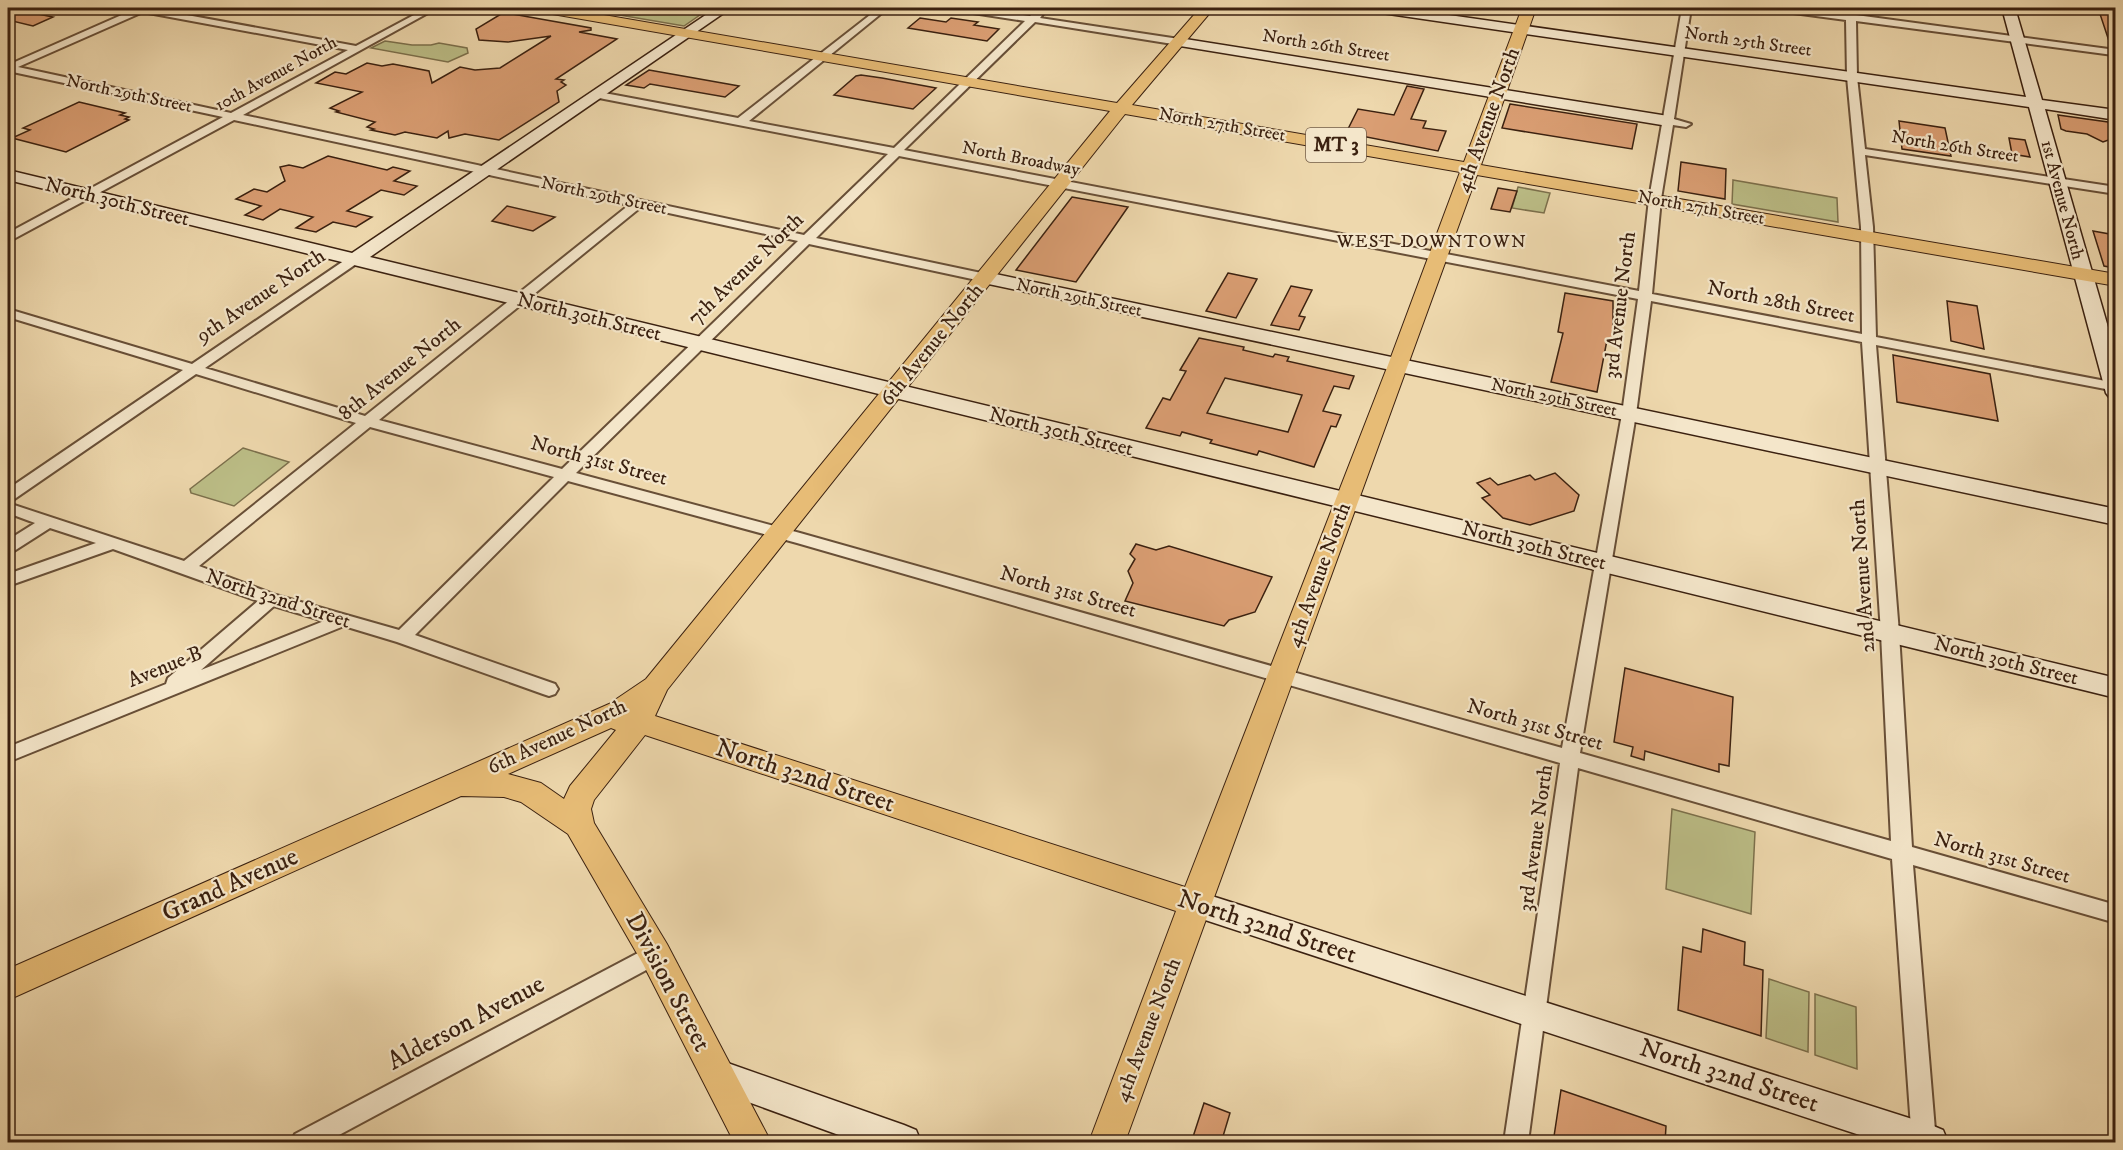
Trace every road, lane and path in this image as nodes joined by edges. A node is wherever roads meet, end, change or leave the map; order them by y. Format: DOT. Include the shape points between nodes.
graph roads {
  1 [pos="141,8"];
  2 [pos="433,8"];
  3 [pos="541,8"];
  4 [pos="724,8"];
  5 [pos="884,8"];
  6 [pos="960,8"];
  7 [pos="1044,8"];
  8 [pos="1207,8"];
  9 [pos="1375,8"];
  10 [pos="1529,8"];
  11 [pos="1687,8"];
  12 [pos="1778,8"];
  13 [pos="2010,8"];
  14 [pos="1851,12"];
  15 [pos="1030,19"];
  16 [pos="1521,29"];
  17 [pos="687,33"];
  18 [pos="2018,39"];
  19 [pos="1179,42"];
  20 [pos="358,49"];
  21 [pos="1680,52"];
  22 [pos="2113,52"];
  23 [pos="821,56"];
  24 [pos="8,68"];
  25 [pos="1852,76"];
  26 [pos="969,81"];
  27 [pos="1497,93"];
  28 [pos="598,94"];
  29 [pos="2035,104"];
  30 [pos="1121,107"];
  31 [pos="2115,115"];
  32 [pos="235,117"];
  33 [pos="1668,121"];
  34 [pos="740,122"];
  35 [pos="1686,124"];
  36 [pos="1859,152"];
  37 [pos="895,153"];
  38 [pos="1471,168"];
  39 [pos="485,171"];
  40 [pos="8,175"];
  41 [pos="2056,182"];
  42 [pos="1061,185"];
  43 [pos="2115,191"];
  44 [pos="88,194"];
  45 [pos="1655,199"];
  46 [pos="639,204"];
  47 [pos="1866,237"];
  48 [pos="8,238"];
  49 [pos="807,239"];
  50 [pos="1438,255"];
  51 [pos="355,260"];
  52 [pos="2082,274"];
  53 [pos="986,278"];
  54 [pos="2115,280"];
  55 [pos="1645,296"];
  56 [pos="520,300"];
  57 [pos="8,313"];
  58 [pos="1869,341"];
  59 [pos="700,343"];
  60 [pos="1399,365"];
  61 [pos="196,368"];
  62 [pos="2115,389"];
  63 [pos="895,391"];
  64 [pos="1629,414"];
  65 [pos="368,422"];
  66 [pos="1878,467"];
  67 [pos="564,476"];
  68 [pos="8,496"];
  69 [pos="1347,501"];
  70 [pos="8,508"];
  71 [pos="2115,518"];
  72 [pos="47,522"];
  73 [pos="778,532"];
  74 [pos="113,543"];
  75 [pos="8,547"];
  76 [pos="1604,564"];
  77 [pos="186,568"];
  78 [pos="8,580"];
  79 [pos="271,599"];
  80 [pos="340,621"];
  81 [pos="1890,633"];
  82 [pos="402,637"];
  83 [pos="1282,676"];
  84 [pos="657,683"];
  85 [pos="2115,688"];
  86 [pos="549,689"];
  87 [pos="164,691"];
  88 [pos="601,720"];
  89 [pos="639,722"];
  90 [pos="8,755"];
  91 [pos="1570,758"];
  92 [pos="453,786"];
  93 [pos="579,825"];
  94 [pos="1902,853"];
  95 [pos="1196,904"];
  96 [pos="2115,914"];
  97 [pos="656,954"];
  98 [pos="8,985"];
  99 [pos="1534,1013"];
  100 [pos="719,1076"];
  101 [pos="1927,1142"];
  102 [pos="303,1143"];
  103 [pos="753,1143"];
  104 [pos="904,1143"];
  105 [pos="1107,1143"];
  106 [pos="1516,1143"];
  1 -- 20 [label="street"];
  1 -- 24 [label="street"];
  2 -- 20 [label="street, 10th Avenue North"];
  3 -- 17 [label="main road, North 27th Street / MT 3"];
  4 -- 17 [label="street, 9th Avenue North"];
  5 -- 23 [label="street"];
  6 -- 15 [label="street, North 26th Street"];
  7 -- 15 [label="street, 7th Avenue North"];
  8 -- 19 [label="main road, 6th Avenue North"];
  9 -- 16 [label="street, North 25th Street"];
  10 -- 16 [label="main road, 4th Avenue North"];
  11 -- 21 [label="street, 3rd Avenue North"];
  12 -- 14 [label="street"];
  13 -- 18 [label="street, 1st Avenue North"];
  14 -- 18 [label="street"];
  14 -- 25 [label="street, 2nd Avenue North"];
  15 -- 19 [label="street, North 26th Street"];
  15 -- 26 [label="street, 7th Avenue North"];
  16 -- 21 [label="street, North 25th Street"];
  16 -- 27 [label="main road, 4th Avenue North"];
  17 -- 23 [label="main road, North 27th Street / MT 3"];
  17 -- 28 [label="street, 9th Avenue North"];
  18 -- 22 [label="street"];
  18 -- 29 [label="street, 1st Avenue North"];
  19 -- 27 [label="street, North 26th Street"];
  19 -- 30 [label="main road, 6th Avenue North"];
  20 -- 32 [label="street, 10th Avenue North"];
  21 -- 25 [label="street, North 25th Street"];
  21 -- 33 [label="street, 3rd Avenue North"];
  23 -- 26 [label="main road, North 27th Street / MT 3"];
  23 -- 34 [label="street"];
  24 -- 32 [label="street, North 29th Street"];
  25 -- 29 [label="street, North 25th Street"];
  25 -- 36 [label="street, 2nd Avenue North"];
  26 -- 30 [label="main road, North 27th Street / MT 3"];
  26 -- 37 [label="street, 7th Avenue North"];
  27 -- 33 [label="street, North 26th Street"];
  27 -- 38 [label="main road, 4th Avenue North"];
  28 -- 34 [label="street, North Broadway"];
  28 -- 39 [label="street, 9th Avenue North"];
  29 -- 31 [label="street, North 25th Street"];
  29 -- 41 [label="street, 1st Avenue North"];
  30 -- 38 [label="main road, North 27th Street / MT 3"];
  30 -- 42 [label="main road, 6th Avenue North"];
  32 -- 39 [label="street, North 29th Street"];
  32 -- 44 [label="street, 10th Avenue North"];
  33 -- 35 [label="street, North 26th Street"];
  33 -- 45 [label="street, 3rd Avenue North"];
  34 -- 37 [label="street, North Broadway"];
  36 -- 41 [label="street, North 26th Street"];
  36 -- 47 [label="street, 2nd Avenue North"];
  37 -- 42 [label="street, North Broadway"];
  37 -- 49 [label="street, 7th Avenue North"];
  38 -- 45 [label="main road, North 27th Street / MT 3"];
  38 -- 50 [label="main road, 4th Avenue North"];
  39 -- 46 [label="street, North 29th Street"];
  39 -- 51 [label="street, 9th Avenue North"];
  40 -- 44 [label="street, North 30th Street"];
  41 -- 43 [label="street, North 26th Street"];
  41 -- 52 [label="street, 1st Avenue North"];
  42 -- 50 [label="street, North Broadway"];
  42 -- 53 [label="main road, 6th Avenue North"];
  44 -- 48 [label="street, 10th Avenue North"];
  44 -- 51 [label="street, North 30th Street"];
  45 -- 47 [label="main road, North 27th Street / MT 3"];
  45 -- 55 [label="street, 3rd Avenue North"];
  46 -- 49 [label="street, North 29th Street"];
  46 -- 56 [label="street, 8th Avenue North"];
  47 -- 52 [label="main road, North 27th Street / MT 3"];
  47 -- 58 [label="street, 2nd Avenue North"];
  49 -- 53 [label="street, North 29th Street"];
  49 -- 59 [label="street, 7th Avenue North"];
  50 -- 55 [label="street, North 28th Street"];
  50 -- 60 [label="main road, 4th Avenue North"];
  51 -- 56 [label="street, North 30th Street"];
  51 -- 61 [label="street, 9th Avenue North"];
  52 -- 54 [label="main road, North 27th Street / MT 3"];
  52 -- 62 [label="street, 1st Avenue North"];
  53 -- 60 [label="street, North 29th Street"];
  53 -- 63 [label="main road, 6th Avenue North"];
  55 -- 58 [label="street, North 28th Street"];
  55 -- 64 [label="street, 3rd Avenue North"];
  56 -- 59 [label="street, North 30th Street"];
  56 -- 65 [label="street, 8th Avenue North"];
  57 -- 61 [label="street, North 31st Street"];
  58 -- 62 [label="street, North 28th Street"];
  58 -- 66 [label="street, 2nd Avenue North"];
  59 -- 63 [label="street, North 30th Street"];
  59 -- 67 [label="street, 7th Avenue North"];
  60 -- 64 [label="street, North 29th Street"];
  60 -- 69 [label="main road, 4th Avenue North"];
  61 -- 65 [label="street, North 31st Street"];
  61 -- 68 [label="street, 9th Avenue North"];
  63 -- 69 [label="street, North 30th Street"];
  63 -- 73 [label="main road, 6th Avenue North"];
  64 -- 66 [label="street, North 29th Street"];
  64 -- 76 [label="street, 3rd Avenue North"];
  65 -- 67 [label="street, North 31st Street"];
  65 -- 77 [label="street, 8th Avenue North"];
  66 -- 71 [label="street, North 29th Street"];
  66 -- 81 [label="street, 2nd Avenue North"];
  67 -- 73 [label="street, North 31st Street"];
  67 -- 82 [label="street, 7th Avenue North"];
  69 -- 76 [label="street, North 30th Street"];
  69 -- 83 [label="main road, 4th Avenue North"];
  70 -- 72 [label="street, North 32nd Street"];
  72 -- 74 [label="street, North 32nd Street"];
  72 -- 75 [label="street"];
  73 -- 83 [label="street, North 31st Street"];
  73 -- 84 [label="main road, 6th Avenue North"];
  74 -- 77 [label="street, North 32nd Street"];
  74 -- 78 [label="street"];
  76 -- 81 [label="street, North 30th Street"];
  76 -- 91 [label="street, 3rd Avenue North"];
  77 -- 79 [label="street, North 32nd Street"];
  79 -- 80 [label="street, North 32nd Street"];
  79 -- 87 [label="street"];
  80 -- 82 [label="street, North 32nd Street"];
  80 -- 87 [label="street, Avenue B"];
  81 -- 85 [label="street, North 30th Street"];
  81 -- 94 [label="street, 2nd Avenue North"];
  82 -- 86 [label="street, North 32nd Street"];
  83 -- 91 [label="street, North 31st Street"];
  83 -- 95 [label="main road, 4th Avenue North"];
  84 -- 88 [label="main road, 6th Avenue North" via="619,712"];
  84 -- 89 [label="main road, 6th Avenue North"];
  87 -- 90 [label="street, Avenue B"];
  88 -- 89 [label="main road, North 32nd Street"];
  88 -- 92 [label="main road, 6th Avenue North"];
  89 -- 93 [label="main road, 6th Avenue North" via="581,795 576,809"];
  89 -- 95 [label="main road, North 32nd Street"];
  91 -- 94 [label="street, North 31st Street"];
  91 -- 99 [label="street, 3rd Avenue North"];
  92 -- 93 [label="main road" via="504,785 530,792"];
  92 -- 98 [label="main road, Grand Avenue"];
  93 -- 97 [label="main road, Division Street"];
  94 -- 96 [label="street, North 31st Street"];
  94 -- 101 [label="street, 2nd Avenue North"];
  95 -- 99 [label="street, North 32nd Street"];
  95 -- 105 [label="main road, 4th Avenue North"];
  97 -- 100 [label="main road, Division Street"];
  97 -- 102 [label="street, Alderson Avenue"];
  99 -- 101 [label="street, North 32nd Street"];
  99 -- 106 [label="street, 3rd Avenue North"];
  100 -- 103 [label="main road, Division Street"];
  100 -- 104 [label="street"];
}
